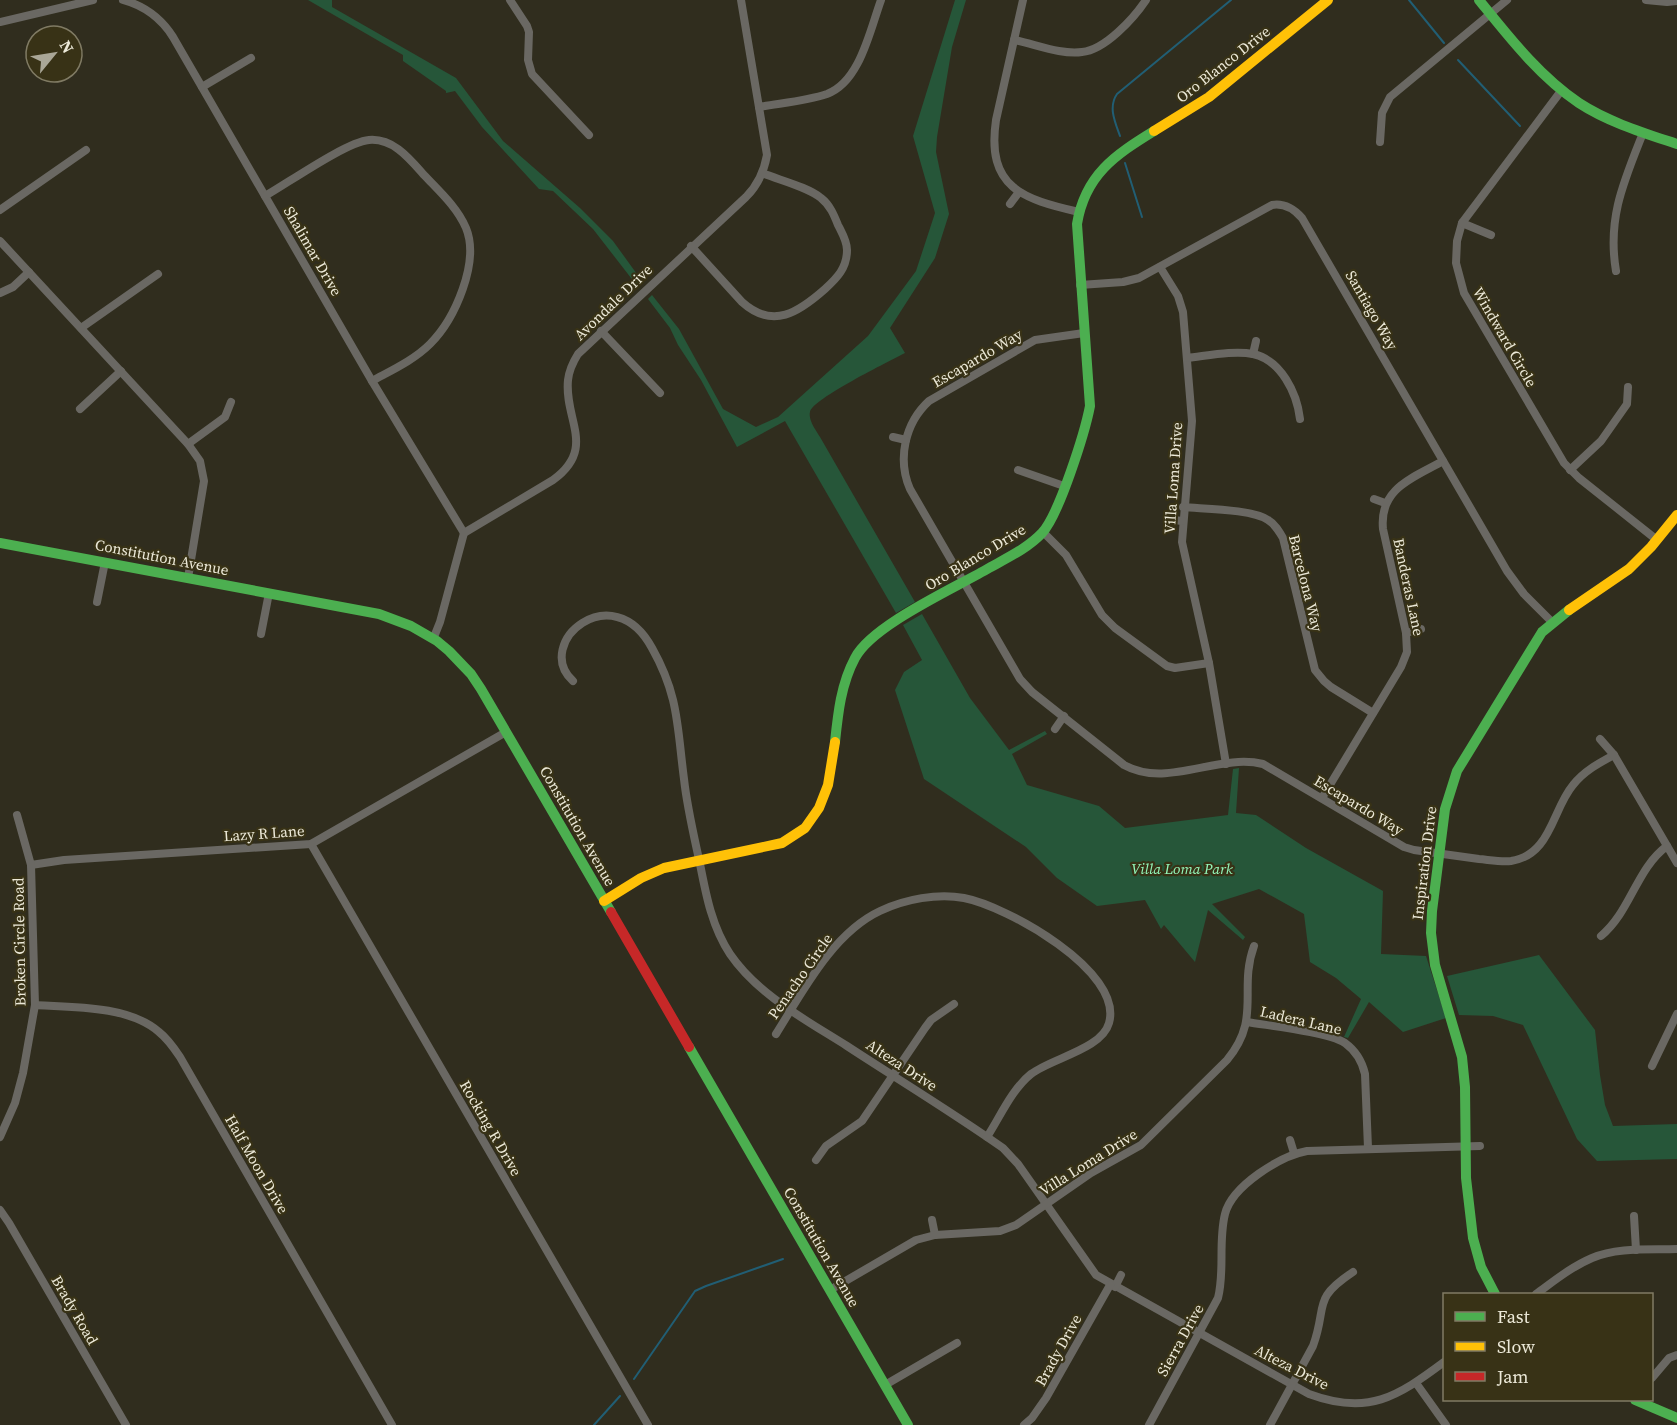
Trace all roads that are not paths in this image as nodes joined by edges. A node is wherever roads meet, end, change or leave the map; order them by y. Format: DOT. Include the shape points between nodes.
graph roads {
  1 [pos="93,0"];
  2 [pos="123,0"];
  3 [pos="510,0"];
  4 [pos="741,0"];
  5 [pos="881,0"];
  6 [pos="1023,0"];
  7 [pos="1146,0"];
  8 [pos="1328,0"];
  9 [pos="1479,0"];
  10 [pos="1507,0"];
  11 [pos="1646,0"];
  12 [pos="1677,1"];
  13 [pos="1491,14"];
  14 [pos="0,22"];
  15 [pos="1014,40"];
  16 [pos="251,58"];
  17 [pos="202,87"];
  18 [pos="1561,90"];
  19 [pos="759,107"];
  20 [pos="1643,132"];
  21 [pos="589,135"];
  22 [pos="1380,142"];
  23 [pos="1677,144"];
  24 [pos="86,150"];
  25 [pos="762,173"];
  26 [pos="1019,192"];
  27 [pos="265,196"];
  28 [pos="1010,204"];
  29 [pos="0,210"];
  30 [pos="1079,212"];
  31 [pos="1462,223"];
  32 [pos="1491,235"];
  33 [pos="0,241"];
  34 [pos="691,246"];
  35 [pos="1160,267"];
  36 [pos="1616,271"];
  37 [pos="29,272"];
  38 [pos="158,274"];
  39 [pos="1080,285"];
  40 [pos="0,293"];
  41 [pos="81,328"];
  42 [pos="601,331"];
  43 [pos="1084,333"];
  44 [pos="1256,341"];
  45 [pos="1253,354"];
  46 [pos="1187,357"];
  47 [pos="121,371"];
  48 [pos="372,381"];
  49 [pos="1628,387"];
  50 [pos="660,393"];
  51 [pos="231,402"];
  52 [pos="80,409"];
  53 [pos="1300,419"];
  54 [pos="892,436"];
  55 [pos="906,440"];
  56 [pos="188,444"];
  57 [pos="1443,461"];
  58 [pos="1018,470"];
  59 [pos="1570,470"];
  60 [pos="1064,486"];
  61 [pos="1374,499"];
  62 [pos="1385,503"];
  63 [pos="1183,507"];
  64 [pos="1677,515"];
  65 [pos="1167,519"];
  66 [pos="1182,521"];
  67 [pos="1043,532"];
  68 [pos="464,533"];
  69 [pos="1657,540"];
  70 [pos="0,543"];
  71 [pos="105,562"];
  72 [pos="188,578"];
  73 [pos="963,582"];
  74 [pos="269,593"];
  75 [pos="98,602"];
  76 [pos="1552,622"];
  77 [pos="1421,630"];
  78 [pos="1406,633"];
  79 [pos="261,634"];
  80 [pos="434,638"];
  81 [pos="1209,663"];
  82 [pos="1318,675"];
  83 [pos="573,681"];
  84 [pos="1310,681"];
  85 [pos="1373,713"];
  86 [pos="1064,716"];
  87 [pos="1055,729"];
  88 [pos="506,732"];
  89 [pos="1600,740"];
  90 [pos="1614,755"];
  91 [pos="1226,764"];
  92 [pos="1322,798"];
  93 [pos="17,815"];
  94 [pos="312,844"];
  95 [pos="1667,846"];
  96 [pos="1440,854"];
  97 [pos="699,860"];
  98 [pos="1677,863"];
  99 [pos="31,865"];
  100 [pos="604,901"];
  101 [pos="1601,936"];
  102 [pos="1254,946"];
  103 [pos="954,1004"];
  104 [pos="35,1005"];
  105 [pos="791,1011"];
  106 [pos="1677,1014"];
  107 [pos="1247,1022"];
  108 [pos="776,1034"];
  109 [pos="1652,1066"];
  110 [pos="893,1075"];
  111 [pos="0,1137"];
  112 [pos="987,1137"];
  113 [pos="1290,1140"];
  114 [pos="1466,1145"];
  115 [pos="1480,1146"];
  116 [pos="1368,1148"];
  117 [pos="1294,1153"];
  118 [pos="816,1160"];
  119 [pos="1045,1204"];
  120 [pos="0,1210"];
  121 [pos="1635,1216"];
  122 [pos="932,1220"];
  123 [pos="935,1235"];
  124 [pos="1677,1249"];
  125 [pos="1636,1250"];
  126 [pos="1353,1272"];
  127 [pos="1122,1275"];
  128 [pos="1112,1286"];
  129 [pos="830,1290"];
  130 [pos="1494,1293"];
  131 [pos="1537,1293"];
  132 [pos="1199,1334"];
  133 [pos="957,1343"];
  134 [pos="1677,1355"];
  135 [pos="1443,1363"];
  136 [pos="1653,1377"];
  137 [pos="1416,1383"];
  138 [pos="885,1384"];
  139 [pos="1291,1384"];
  140 [pos="1640,1401"];
  141 [pos="1677,1418"];
  142 [pos="126,1425"];
  143 [pos="392,1425"];
  144 [pos="648,1425"];
  145 [pos="908,1425"];
  146 [pos="1024,1425"];
  147 [pos="1149,1425"];
  148 [pos="1270,1425"];
  149 [pos="1446,1425"];
  1 -- 14 [label="street"];
  2 -- 17 [label="street, Shalimar Drive" via="147,10 166,26"];
  3 -- 21 [label="street" via="529,32 532,74"];
  4 -- 19 [label="street, Avondale Drive"];
  5 -- 19 [label="street" via="855,69 843,84 826,94"];
  6 -- 15 [label="street"];
  7 -- 15 [label="street" via="1104,43 1084,52"];
  8 -- 30 [label="street, Oro Blanco Drive" via="1196,107 1109,161 1088,189"];
  9 -- 13 [label="street"];
  10 -- 13 [label="street"];
  11 -- 12 [label="street"];
  13 -- 18 [label="street" via="1532,64"];
  13 -- 22 [label="street" via="1390,97 1382,113"];
  15 -- 26 [label="street" via="994,147 1000,170"];
  16 -- 17 [label="street"];
  17 -- 27 [label="street, Shalimar Drive"];
  18 -- 20 [label="street" via="1600,115"];
  18 -- 31 [label="street, Windward Circle"];
  19 -- 25 [label="street, Avondale Drive" via="767,155"];
  20 -- 23 [label="street"];
  20 -- 36 [label="street" via="1617,201 1612,236"];
  24 -- 29 [label="street"];
  25 -- 34 [label="street, Avondale Drive" via="754,189"];
  25 -- 34 [label="street" via="816,194 832,210 847,250 844,267 835,279 800,310 764,315 742,302"];
  26 -- 28 [label="street"];
  26 -- 30 [label="street" via="1039,202"];
  27 -- 48 [label="street, Shalimar Drive"];
  27 -- 48 [label="street" via="348,147 365,140 383,141 408,157 461,219 469,238 471,259 445,324 422,351"];
  30 -- 39 [label="street, Oro Blanco Drive"];
  31 -- 32 [label="street"];
  31 -- 59 [label="street, Windward Circle" via="1456,252 1460,284 1553,448"];
  33 -- 37 [label="street"];
  34 -- 42 [label="street, Avondale Drive"];
  35 -- 39 [label="street, Santiago Way" via="1132,281"];
  35 -- 46 [label="street, Villa Loma Drive" via="1181,304"];
  35 -- 57 [label="street, Santiago Way" via="1265,208 1278,204 1297,212"];
  37 -- 40 [label="street" via="13,288"];
  37 -- 41 [label="street"];
  38 -- 41 [label="street"];
  39 -- 43 [label="street, Oro Blanco Drive"];
  41 -- 47 [label="street"];
  42 -- 50 [label="street"];
  42 -- 68 [label="street, Avondale Drive" via="578,354 570,371 568,389 577,432 567,468"];
  43 -- 55 [label="street, Escapardo Way" via="1035,340 936,396 918,413"];
  43 -- 60 [label="street, Oro Blanco Drive" via="1089,416"];
  44 -- 45 [label="street"];
  45 -- 46 [label="street"];
  45 -- 53 [label="street" via="1281,372 1298,402"];
  46 -- 63 [label="street, Villa Loma Drive" via="1192,432"];
  47 -- 52 [label="street"];
  47 -- 56 [label="street"];
  48 -- 68 [label="street, Shalimar Drive"];
  49 -- 59 [label="street" via="1627,404 1601,441"];
  51 -- 56 [label="street" via="225,417"];
  54 -- 55 [label="street"];
  55 -- 73 [label="street, Escapardo Way" via="906,479"];
  56 -- 72 [label="street" via="200,461 204,481"];
  57 -- 62 [label="street" via="1403,484"];
  57 -- 76 [label="street, Santiago Way" via="1511,577"];
  58 -- 60 [label="street"];
  59 -- 69 [label="street, Windward Circle"];
  60 -- 67 [label="street, Oro Blanco Drive"];
  61 -- 62 [label="street"];
  62 -- 78 [label="street, Banderas Lane" via="1383,529"];
  63 -- 66 [label="street, Villa Loma Drive"];
  63 -- 82 [label="street, Barcelona Way" via="1259,516 1279,531"];
  64 -- 69 [label="street, Inspiration Drive"];
  65 -- 66 [label="street"];
  66 -- 81 [label="street, Villa Loma Drive" via="1182,542"];
  67 -- 73 [label="street, Oro Blanco Drive" via="1020,550"];
  67 -- 81 [label="street" via="1066,555 1096,608 1115,628 1167,666"];
  68 -- 80 [label="street"];
  69 -- 76 [label="street, Inspiration Drive" via="1619,578"];
  70 -- 71 [label="street, Constitution Avenue"];
  71 -- 72 [label="street, Constitution Avenue"];
  71 -- 75 [label="street"];
  72 -- 74 [label="street, Constitution Avenue"];
  73 -- 86 [label="street, Escapardo Way" via="1020,679"];
  73 -- 97 [label="street, Oro Blanco Drive" via="877,633 855,655 842,690 825,797 810,824 782,843"];
  74 -- 79 [label="street"];
  74 -- 80 [label="street, Constitution Avenue" via="379,614"];
  76 -- 96 [label="street, Inspiration Drive" via="1536,639 1457,771 1448,795"];
  77 -- 78 [label="street"];
  78 -- 85 [label="street, Banderas Lane" via="1405,659"];
  80 -- 88 [label="street, Constitution Avenue" via="471,674"];
  81 -- 91 [label="street, Villa Loma Drive"];
  82 -- 84 [label="street"];
  82 -- 85 [label="street"];
  83 -- 97 [label="street, Alteza Drive" via="564,673 562,650 569,635 582,623 600,616 619,617 635,625 648,639 676,704"];
  85 -- 92 [label="street, Banderas Lane"];
  86 -- 87 [label="street"];
  86 -- 91 [label="street, Escapardo Way" via="1124,765 1139,772 1157,774"];
  88 -- 94 [label="street, Lazy R Lane"];
  88 -- 100 [label="street, Constitution Avenue"];
  89 -- 90 [label="street"];
  90 -- 95 [label="street"];
  90 -- 96 [label="street, Escapardo Way" via="1574,783 1540,846 1524,858 1503,862"];
  91 -- 92 [label="street, Escapardo Way" via="1263,764"];
  92 -- 96 [label="street, Escapardo Way" via="1395,843"];
  93 -- 99 [label="street, Broken Circle Road"];
  94 -- 99 [label="street, Lazy R Lane"];
  94 -- 144 [label="street, Rocking R Drive"];
  95 -- 98 [label="street"];
  95 -- 101 [label="street" via="1650,860 1614,925"];
  96 -- 114 [label="street, Inspiration Drive" via="1431,934 1435,963 1462,1058"];
  97 -- 100 [label="street, Oro Blanco Drive" via="651,873"];
  97 -- 105 [label="street, Alteza Drive" via="711,912 723,942 744,972"];
  99 -- 104 [label="street, Broken Circle Road"];
  100 -- 129 [label="street, Constitution Avenue"];
  102 -- 107 [label="street, Villa Loma Drive" via="1248,963"];
  103 -- 110 [label="street" via="931,1020"];
  104 -- 111 [label="street, Broken Circle Road" via="21,1082"];
  104 -- 143 [label="street, Half Moon Drive" via="94,1009 134,1018 159,1031 170,1043"];
  105 -- 108 [label="street, Penacho Circle"];
  105 -- 110 [label="street, Alteza Drive"];
  105 -- 112 [label="street, Penacho Circle" via="846,934 873,914 896,904 962,897 1004,911 1034,927 1075,958 1100,984 1109,1000 1109,1025 1092,1044 1046,1064 1031,1075 1017,1089"];
  106 -- 109 [label="street"];
  107 -- 116 [label="street, Ladera Lane" via="1330,1037 1355,1052 1365,1074"];
  107 -- 119 [label="street, Villa Loma Drive" via="1233,1053 1149,1139"];
  110 -- 112 [label="street, Alteza Drive"];
  110 -- 118 [label="street" via="862,1121 826,1146"];
  112 -- 119 [label="street, Alteza Drive" via="1011,1156"];
  113 -- 117 [label="street"];
  114 -- 115 [label="street, Sierra Drive"];
  114 -- 116 [label="street, Sierra Drive"];
  114 -- 130 [label="street, Inspiration Drive" via="1472,1232"];
  116 -- 117 [label="street, Sierra Drive"];
  117 -- 132 [label="street, Sierra Drive" via="1256,1175 1228,1206 1220,1287"];
  119 -- 123 [label="street, Villa Loma Drive" via="1007,1229"];
  119 -- 128 [label="street, Alteza Drive" via="1090,1268"];
  120 -- 142 [label="street, Brady Road"];
  121 -- 125 [label="street"];
  122 -- 123 [label="street"];
  123 -- 129 [label="street, Villa Loma Drive" via="907,1245"];
  124 -- 125 [label="street"];
  125 -- 131 [label="street" via="1593,1257"];
  126 -- 139 [label="street" via="1323,1299 1313,1346"];
  127 -- 128 [label="street, Brady Drive"];
  128 -- 132 [label="street, Alteza Drive"];
  128 -- 146 [label="street, Brady Drive" via="1040,1408"];
  129 -- 138 [label="street, Constitution Avenue"];
  132 -- 139 [label="street, Alteza Drive"];
  132 -- 147 [label="street, Sierra Drive"];
  133 -- 138 [label="street"];
  134 -- 136 [label="street" via="1669,1358"];
  135 -- 137 [label="street, Alteza Drive"];
  137 -- 139 [label="street, Alteza Drive" via="1395,1395 1362,1404 1322,1399"];
  137 -- 149 [label="street"];
  138 -- 145 [label="street, Constitution Avenue"];
  139 -- 148 [label="street"];
  140 -- 141 [label="street"];
}
